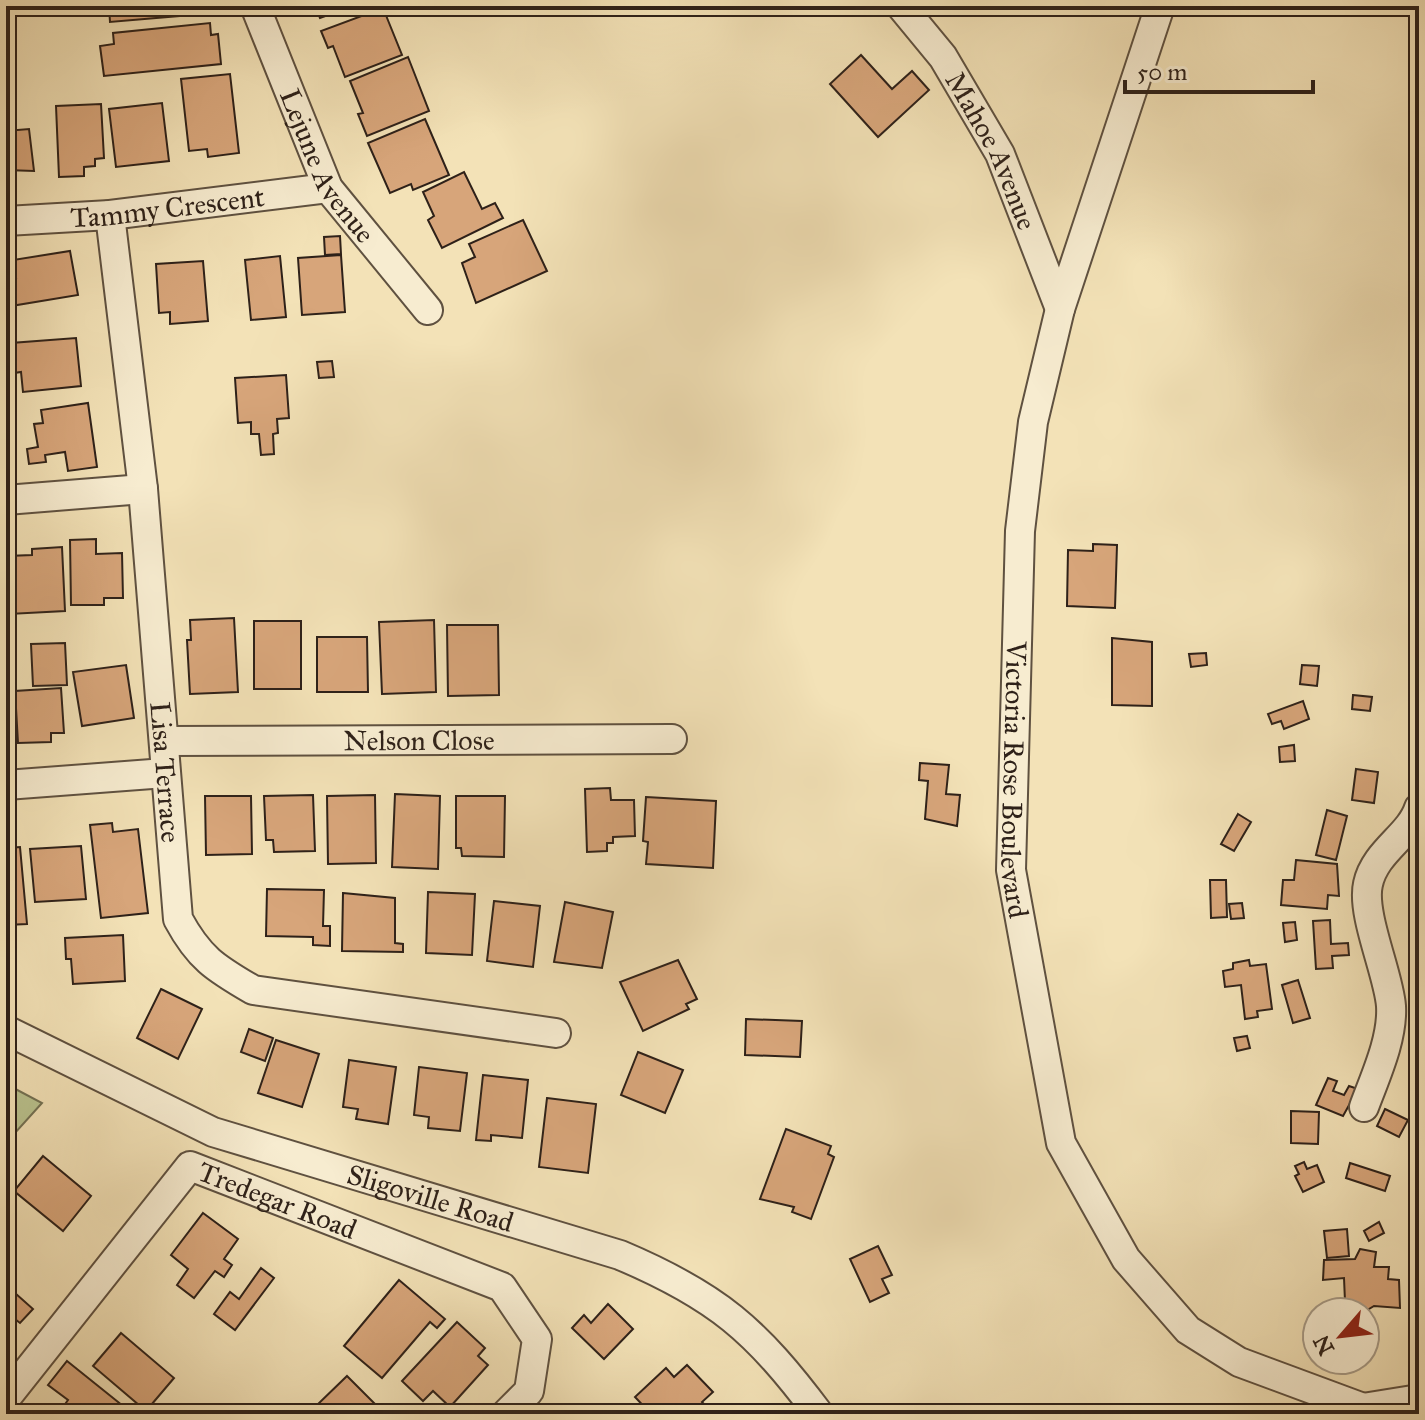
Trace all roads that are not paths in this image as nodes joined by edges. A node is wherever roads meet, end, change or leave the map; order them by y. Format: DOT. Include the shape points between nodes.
graph roads {
  1 [pos="255,6"];
  2 [pos="901,6"];
  3 [pos="1160,6"];
  4 [pos="328,188"];
  5 [pos="110,215"];
  6 [pos="6,221"];
  7 [pos="1060,309"];
  8 [pos="428,310"];
  9 [pos="143,489"];
  10 [pos="6,500"];
  11 [pos="672,739"];
  12 [pos="165,741"];
  13 [pos="165,773"];
  14 [pos="6,785"];
  15 [pos="1419,808"];
  16 [pos="6,1030"];
  17 [pos="556,1033"];
  18 [pos="1364,1107"];
  19 [pos="213,1132"];
  20 [pos="190,1166"];
  21 [pos="6,1398"];
  22 [pos="1419,1399"];
  23 [pos="1366,1411"];
  24 [pos="506,1414"];
  25 [pos="819,1414"];
  1 -- 4 [label="street, Lejune Avenue"];
  2 -- 7 [label="street, Mahoe Avenue" via="943,57 1000,154"];
  3 -- 7 [label="street, Victoria Rose Boulevard"];
  4 -- 5 [label="street, Tammy Crescent"];
  4 -- 8 [label="street, Lejune Avenue"];
  5 -- 6 [label="street, Tammy Crescent"];
  5 -- 9 [label="street, Lisa Terrace"];
  7 -- 23 [label="street, Victoria Rose Boulevard" via="1033,422 1020,531 1011,870 1061,1143 1126,1259 1188,1330 1239,1362"];
  9 -- 10 [label="street"];
  9 -- 12 [label="street, Lisa Terrace"];
  11 -- 12 [label="street, Nelson Close"];
  12 -- 13 [label="street, Lisa Terrace"];
  13 -- 14 [label="street"];
  13 -- 17 [label="street, Lisa Terrace" via="178,919 193,948 219,970 253,990"];
  15 -- 18 [label="street" via="1414,822 1389,843 1367,885 1391,1006 1381,1061"];
  16 -- 19 [label="street, Sligoville Road"];
  19 -- 20 [label="street"];
  19 -- 25 [label="street, Sligoville Road" via="620,1255 676,1279 729,1313 767,1349"];
  20 -- 21 [label="street, Tredegar Road"];
  20 -- 24 [label="street, Tredegar Road" via="502,1287 537,1339 529,1391"];
  22 -- 23 [label="street"];
}
